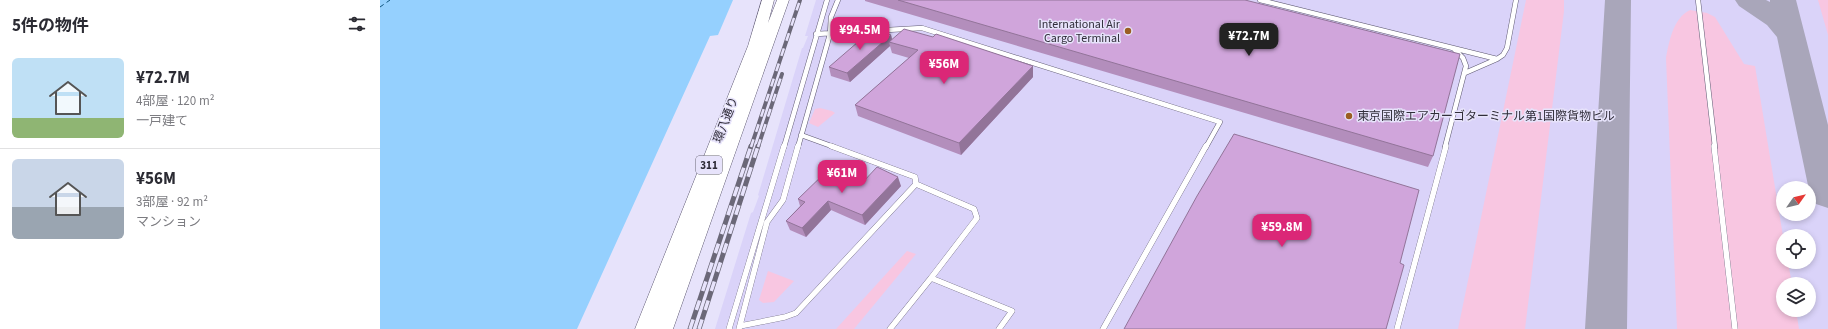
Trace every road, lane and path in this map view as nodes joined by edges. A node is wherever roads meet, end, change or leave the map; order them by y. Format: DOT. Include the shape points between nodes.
graph roads {
  1 [pos="768,0"];
  2 [pos="783,0"];
  3 [pos="826,0"];
  4 [pos="838,0"];
  5 [pos="1260,0"];
  6 [pos="1516,0"];
  7 [pos="1698,0"];
  8 [pos="816,34"];
  9 [pos="830,34"];
  10 [pos="1454,49"];
  11 [pos="1497,59"];
  12 [pos="1465,73"];
  13 [pos="801,136"];
  14 [pos="916,184"];
  15 [pos="931,278"];
  16 [pos="740,328"];
  17 [pos="645,329"];
  18 [pos="663,329"];
  19 [pos="728,329"];
  20 [pos="890,329"];
  21 [pos="999,329"];
  22 [pos="1103,329"];
  23 [pos="1397,329"];
  24 [pos="1735,329"];
  1 -- 17 [label="main road, 環八通り / 311" via="755,46"];
  2 -- 18 [label="main road, 環八通り / 311"];
  3 -- 8 [label="lane"];
  4 -- 9 [label="lane" via="831,17"];
  5 -- 10 [label="lane"];
  6 -- 11 [label="lane" via="1506,48 1503,55"];
  7 -- 24 [label="lane"];
  8 -- 9 [label="lane"];
  8 -- 19 [label="lane"];
  9 -- 13 [label="lane"];
  9 -- 22 [label="lane" via="922,28 1220,122"];
  10 -- 11 [label="lane"];
  10 -- 12 [label="lane" via="1467,64"];
  11 -- 12 [label="lane"];
  12 -- 23 [label="lane"];
  13 -- 14 [label="lane" via="915,177"];
  13 -- 16 [label="lane" via="783,200 767,222"];
  14 -- 15 [label="lane" via="974,209 977,218"];
  14 -- 16 [label="lane" via="796,313"];
  15 -- 20 [label="lane"];
  15 -- 21 [label="lane" via="1012,311"];
}
